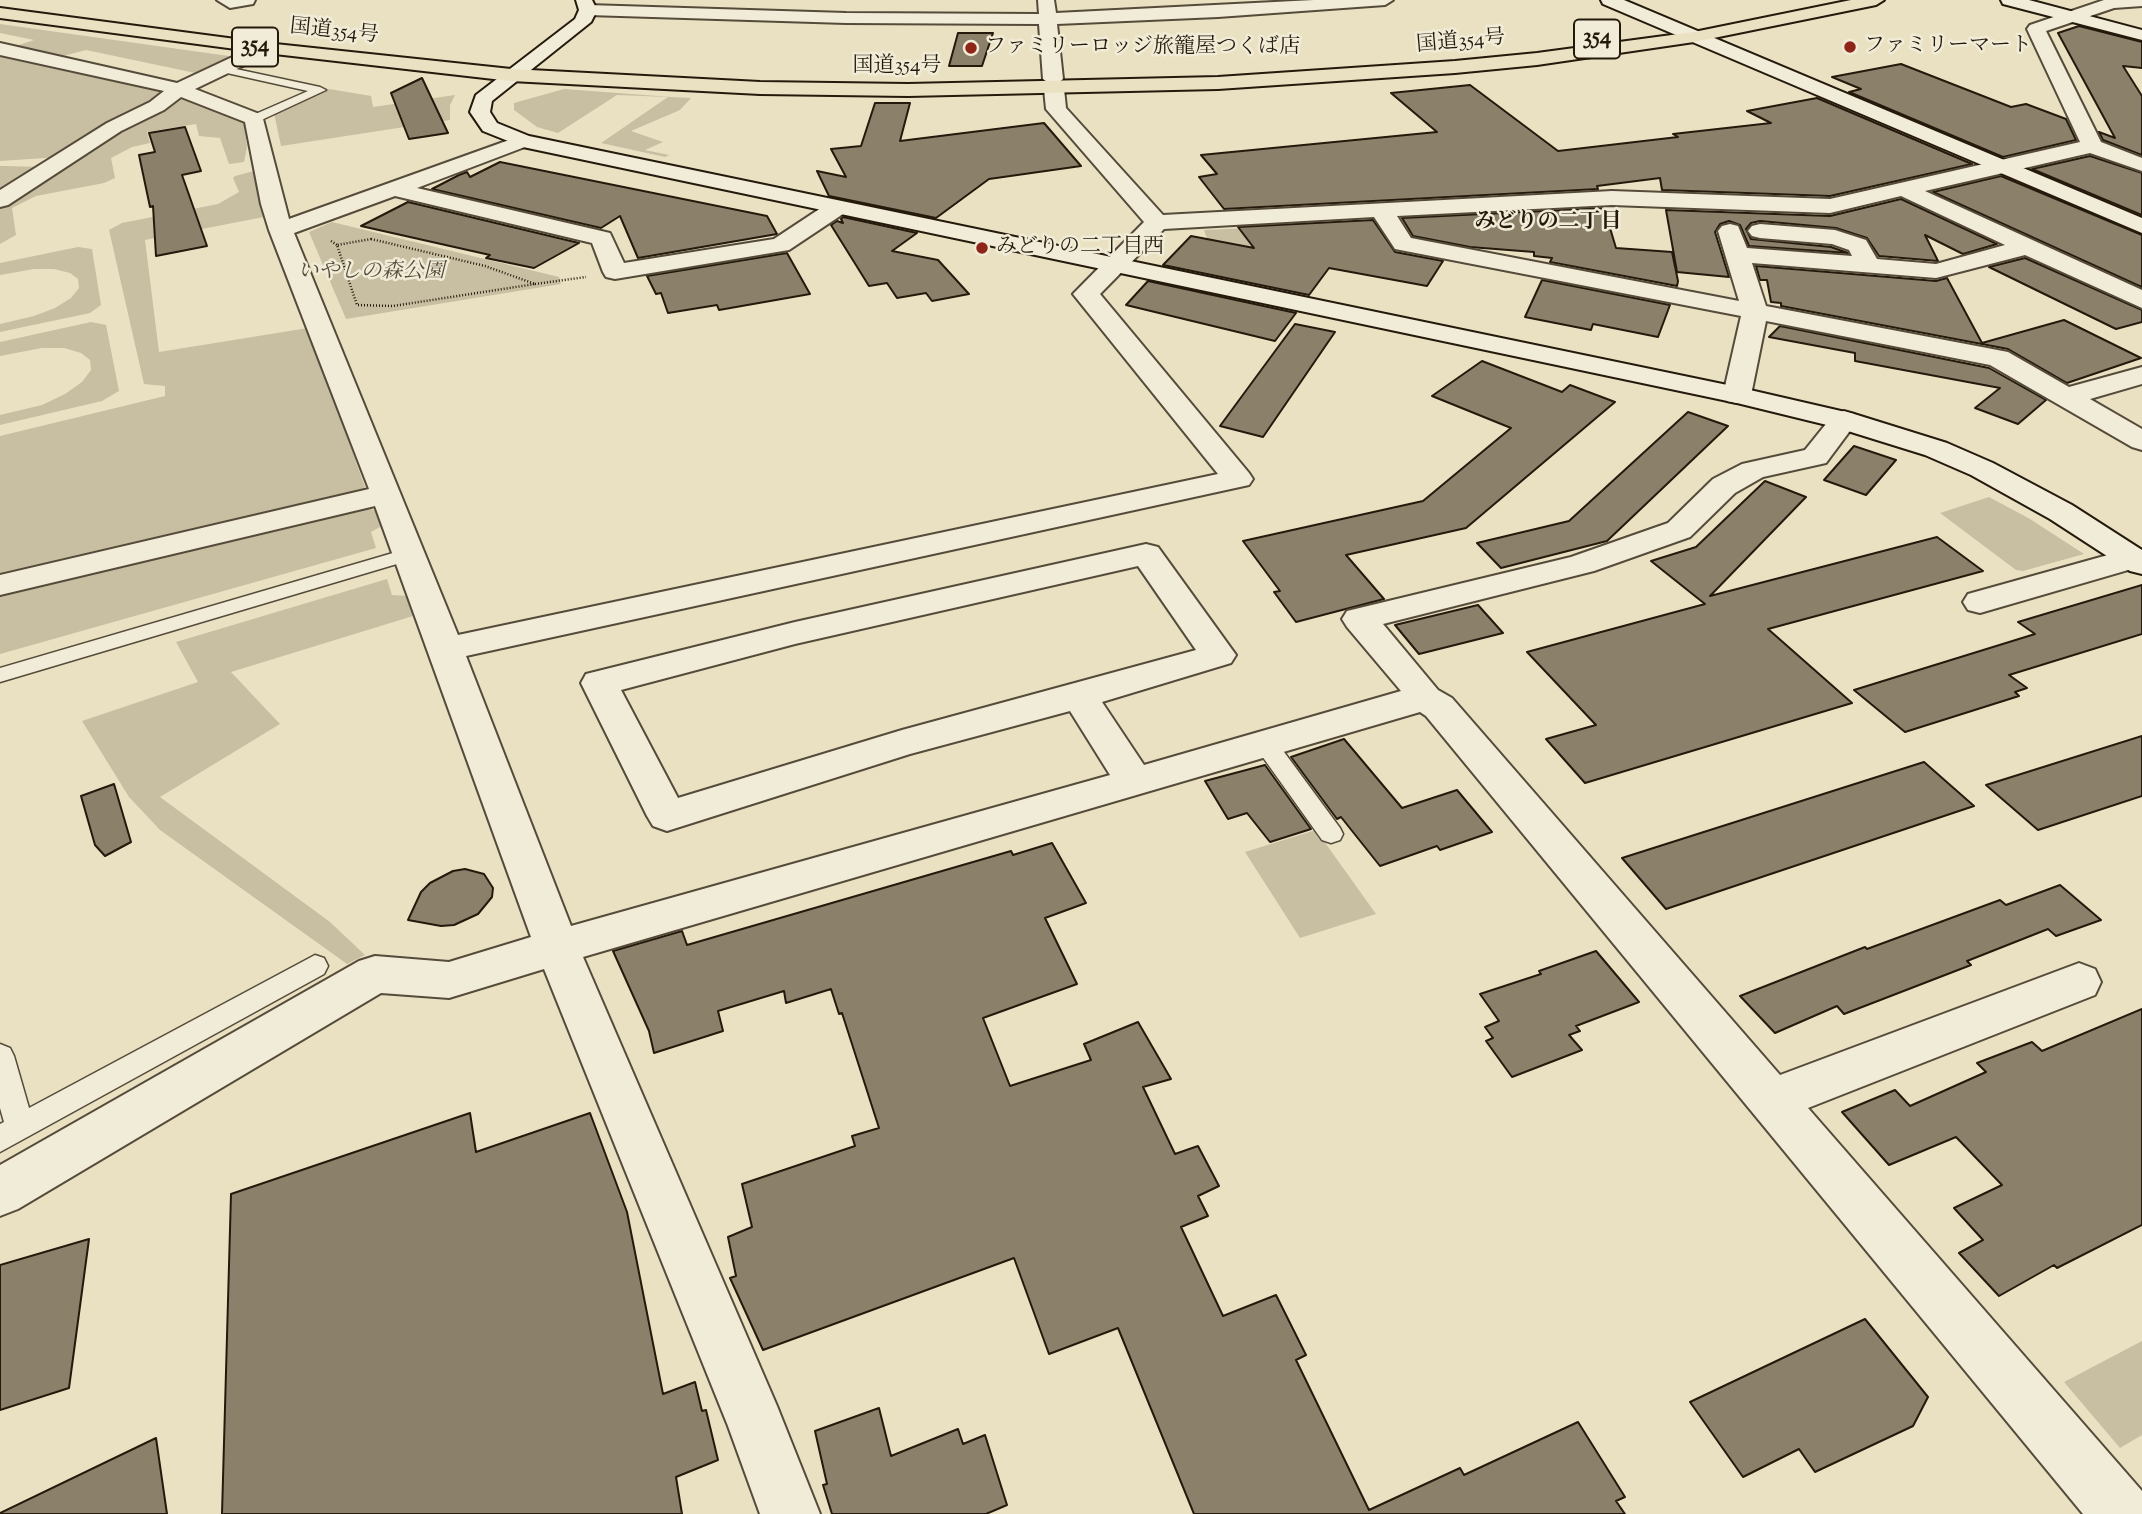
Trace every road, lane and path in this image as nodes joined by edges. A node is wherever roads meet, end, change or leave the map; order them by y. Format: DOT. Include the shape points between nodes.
graph roads {
  1 [pos="225,0"];
  2 [pos="247,0"];
  3 [pos="989,0"];
  4 [pos="1046,0"];
  5 [pos="1385,0"];
  6 [pos="1609,0"];
  7 [pos="1825,0"];
  8 [pos="1876,0"];
  9 [pos="2009,0"];
  10 [pos="2142,1"];
  11 [pos="0,2"];
  12 [pos="586,5"];
  13 [pos="0,13"];
  14 [pos="2073,17"];
  15 [pos="986,19"];
  16 [pos="1049,19"];
  17 [pos="1674,28"];
  18 [pos="2142,35"];
  19 [pos="1694,37"];
  20 [pos="266,48"];
  21 [pos="0,49"];
  22 [pos="222,69"];
  23 [pos="518,69"];
  24 [pos="1053,84"];
  25 [pos="178,89"];
  26 [pos="255,119"];
  27 [pos="523,141"];
  28 [pos="2092,145"];
  29 [pos="2142,165"];
  30 [pos="2001,166"];
  31 [pos="395,189"];
  32 [pos="1903,189"];
  33 [pos="0,200"];
  34 [pos="1721,202"];
  35 [pos="838,207"];
  36 [pos="1381,210"];
  37 [pos="1157,222"];
  38 [pos="2142,226"];
  39 [pos="281,230"];
  40 [pos="1733,242"];
  41 [pos="2028,247"];
  42 [pos="1112,264"];
  43 [pos="1870,265"];
  44 [pos="615,272"];
  45 [pos="535,284"];
  46 [pos="2142,300"];
  47 [pos="1755,312"];
  48 [pos="2142,375"];
  49 [pos="1737,395"];
  50 [pos="2067,397"];
  51 [pos="1844,420"];
  52 [pos="2142,441"];
  53 [pos="386,494"];
  54 [pos="410,554"];
  55 [pos="2137,561"];
  56 [pos="776,577"];
  57 [pos="0,585"];
  58 [pos="1980,602"];
  59 [pos="795,633"];
  60 [pos="446,649"];
  61 [pos="0,675"];
  62 [pos="1079,696"];
  63 [pos="1424,699"];
  64 [pos="1265,743"];
  65 [pos="1135,782"];
  66 [pos="1331,835"];
  67 [pos="558,947"];
  68 [pos="315,966"];
  69 [pos="2079,982"];
  70 [pos="267,1015"];
  71 [pos="0,1056"];
  72 [pos="1772,1100"];
  73 [pos="10,1133"];
  74 [pos="0,1192"];
  75 [pos="790,1514"];
  76 [pos="2122,1514"];
  1 -- 2 [label="street"];
  3 -- 15 [label="street"];
  4 -- 16 [label="street"];
  5 -- 16 [label="street"];
  6 -- 17 [label="street"];
  7 -- 17 [label="highway, 国道354号 / 354"];
  8 -- 19 [label="highway, 国道354号 / 354"];
  9 -- 14 [label="street"];
  10 -- 14 [label="street" via="2112,3"];
  11 -- 23 [label="highway, 国道354号 / 354"];
  12 -- 15 [label="street" via="846,18"];
  12 -- 23 [label="street" via="582,22"];
  13 -- 20 [label="highway, 国道354号 / 354"];
  14 -- 18 [label="street"];
  14 -- 28 [label="street" via="2036,29"];
  15 -- 16 [label="street"];
  16 -- 24 [label="street"];
  17 -- 19 [label="street"];
  17 -- 24 [label="highway, 国道354号 / 354" via="1520,49 1329,67"];
  19 -- 24 [label="highway, 国道354号 / 354" via="1455,67 1232,82"];
  19 -- 30 [label="street"];
  20 -- 22 [label="street"];
  20 -- 23 [label="highway, 国道354号 / 354"];
  21 -- 25 [label="street"];
  22 -- 25 [label="street"];
  22 -- 26 [label="lane" via="320,90"];
  23 -- 24 [label="highway, 国道354号 / 354" via="760,88"];
  23 -- 27 [label="street" via="483,99 480,112 490,127"];
  24 -- 37 [label="street" via="1056,108"];
  25 -- 26 [label="street"];
  25 -- 33 [label="street"];
  26 -- 39 [label="street"];
  27 -- 31 [label="street"];
  27 -- 35 [label="street"];
  28 -- 29 [label="street"];
  28 -- 30 [label="street"];
  30 -- 32 [label="street"];
  30 -- 38 [label="street"];
  31 -- 39 [label="street"];
  31 -- 44 [label="street" via="602,237"];
  32 -- 34 [label="street" via="1830,206"];
  32 -- 41 [label="street"];
  34 -- 36 [label="street" via="1612,198"];
  34 -- 40 [label="street"];
  35 -- 42 [label="street"];
  35 -- 44 [label="street" via="781,245"];
  36 -- 37 [label="street"];
  36 -- 47 [label="street" via="1402,244"];
  37 -- 42 [label="street"];
  39 -- 53 [label="street"];
  40 -- 43 [label="street"];
  40 -- 43 [label="street" via="1816,233 1865,240"];
  40 -- 47 [label="street"];
  41 -- 43 [label="street" via="1936,271"];
  41 -- 46 [label="street"];
  42 -- 49 [label="street"];
  42 -- 56 [label="street" via="1086,294 1238,479"];
  44 -- 45 [label="path"];
  45 -- 45 [label="path" via="393,306 357,305 337,245 371,239 485,266"];
  47 -- 49 [label="street"];
  47 -- 50 [label="street" via="1998,358"];
  48 -- 50 [label="street"];
  49 -- 51 [label="street"];
  50 -- 52 [label="street"];
  51 -- 55 [label="street" via="1982,469"];
  51 -- 63 [label="street" via="1815,457 1753,470 1724,486 1679,530 1582,564 1359,620"];
  53 -- 54 [label="street"];
  53 -- 57 [label="street"];
  54 -- 60 [label="street"];
  54 -- 61 [label="lane"];
  55 -- 58 [label="street"];
  56 -- 59 [label="street"];
  56 -- 60 [label="street"];
  59 -- 62 [label="street" via="1146,554 1218,655"];
  59 -- 62 [label="street" via="598,683 667,816 902,743"];
  60 -- 67 [label="street"];
  62 -- 65 [label="street"];
  63 -- 64 [label="street"];
  63 -- 72 [label="street" via="1439,707"];
  64 -- 65 [label="street"];
  64 -- 66 [label="lane"];
  65 -- 67 [label="street"];
  67 -- 70 [label="street" via="449,981 374,974"];
  67 -- 75 [label="street"];
  68 -- 70 [label="lane"];
  69 -- 72 [label="street"];
  70 -- 73 [label="lane"];
  70 -- 74 [label="street"];
  71 -- 73 [label="lane"];
  72 -- 76 [label="street"];
}
